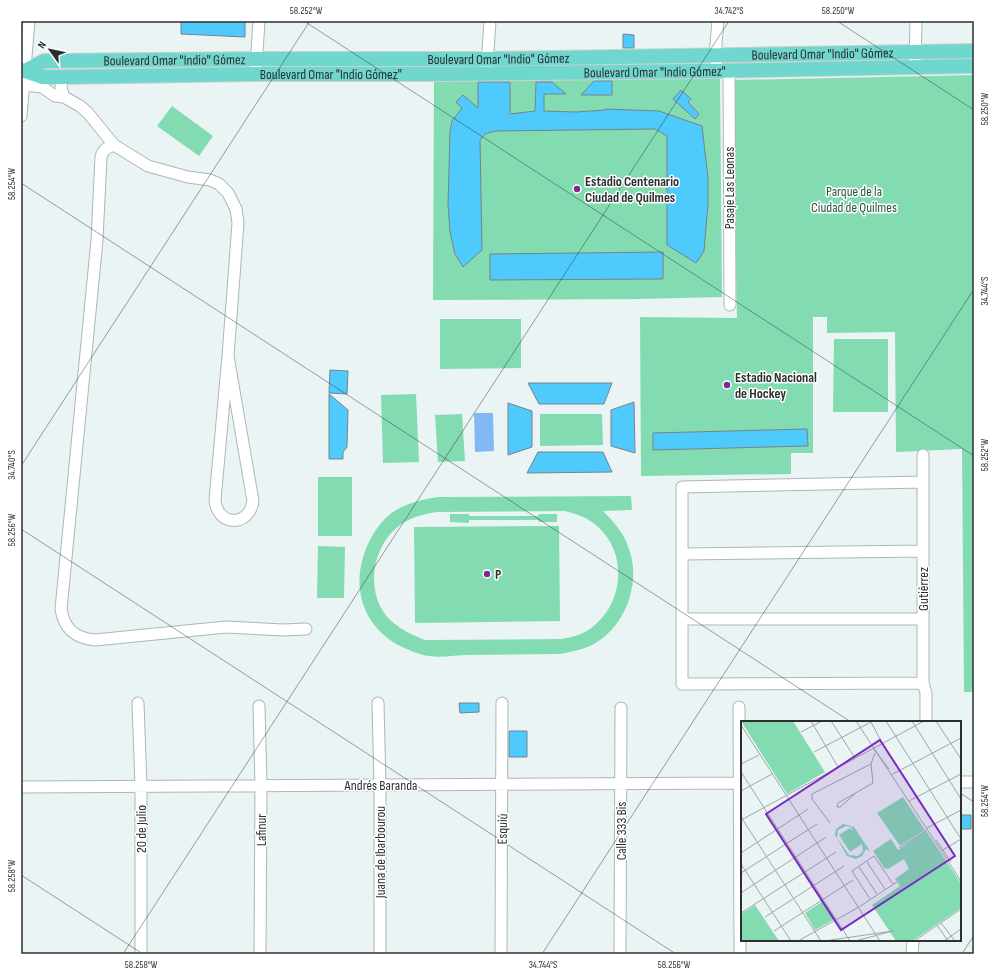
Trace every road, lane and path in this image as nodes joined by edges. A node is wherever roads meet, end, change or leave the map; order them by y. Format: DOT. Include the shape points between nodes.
graph roads {
  1 [pos="29,21"];
  2 [pos="259,21"];
  3 [pos="490,21"];
  4 [pos="718,21"];
  5 [pos="916,21"];
  6 [pos="974,50"];
  7 [pos="915,51"];
  8 [pos="715,56"];
  9 [pos="256,59"];
  10 [pos="487,66"];
  11 [pos="974,66"];
  12 [pos="915,67"];
  13 [pos="23,70"];
  14 [pos="723,70"];
  15 [pos="255,74"];
  16 [pos="62,77"];
  17 [pos="24,85"];
  18 [pos="64,97"];
  19 [pos="21,116"];
  20 [pos="114,145"];
  21 [pos="730,305"];
  22 [pos="228,356"];
  23 [pos="923,455"];
  24 [pos="923,482"];
  25 [pos="923,551"];
  26 [pos="682,554"];
  27 [pos="682,619"];
  28 [pos="923,619"];
  29 [pos="306,629"];
  30 [pos="923,683"];
  31 [pos="138,703"];
  32 [pos="378,703"];
  33 [pos="502,704"];
  34 [pos="259,706"];
  35 [pos="739,707"];
  36 [pos="621,708"];
  37 [pos="926,721"];
  38 [pos="961,782"];
  39 [pos="974,782"];
  40 [pos="741,783"];
  41 [pos="621,784"];
  42 [pos="261,785"];
  43 [pos="380,785"];
  44 [pos="502,785"];
  45 [pos="141,786"];
  46 [pos="21,787"];
  47 [pos="913,941"];
  48 [pos="142,954"];
  49 [pos="260,954"];
  50 [pos="380,954"];
  51 [pos="501,954"];
  52 [pos="620,954"];
  53 [pos="740,954"];
  54 [pos="912,954"];
  1 -- 13 [label="street"];
  2 -- 9 [label="street"];
  3 -- 10 [label="street"];
  4 -- 8 [label="street, Pasaje Las Leonas"];
  5 -- 7 [label="street"];
  6 -- 7 [label="main road, Boulevard Omar \"Indio\" Gómez"];
  7 -- 8 [label="main road, Boulevard Omar \"Indio\" Gómez"];
  7 -- 12 [label="street"];
  8 -- 10 [label="main road, Boulevard Omar \"Indio\" Gómez"];
  8 -- 14 [label="street, Pasaje Las Leonas"];
  9 -- 10 [label="main road, Boulevard Omar \"Indio\" Gómez"];
  9 -- 13 [label="main road, Boulevard Omar \"Indio\" Gómez" via="44,61"];
  9 -- 15 [label="street"];
  10 -- 14 [label="main road, Boulevard Omar \"Indio Gómez\""];
  10 -- 15 [label="main road, Boulevard Omar \"Indio Gómez\"" via="439,74"];
  11 -- 12 [label="main road, Boulevard Omar \"Indio Gómez\""];
  12 -- 14 [label="main road, Boulevard Omar \"Indio Gómez\""];
  13 -- 16 [label="main road, Boulevard Omar \"Indio Gómez\"" via="42,77"];
  13 -- 17 [label="street"];
  14 -- 21 [label="street, Pasaje Las Leonas"];
  15 -- 16 [label="main road, Boulevard Omar \"Indio Gómez\""];
  16 -- 18 [label="street" via="61,88"];
  17 -- 18 [label="street" via="42,87 55,96"];
  17 -- 19 [label="street"];
  18 -- 20 [label="street" via="88,113"];
  20 -- 22 [label="street" via="148,166 210,180 219,184 228,193 236,209 238,223"];
  20 -- 29 [label="street" via="107,147 101,157 98,240 62,609 78,627 95,640 226,627"];
  22 -- 22 [label="street" via="215,500 217,510 222,516 234,520 242,519 248,514 253,501"];
  23 -- 24 [label="street, Gutiérrez"];
  24 -- 25 [label="street, Gutiérrez"];
  24 -- 26 [label="street" via="682,487"];
  25 -- 26 [label="street"];
  25 -- 28 [label="street, Gutiérrez"];
  26 -- 27 [label="street"];
  27 -- 28 [label="street"];
  27 -- 30 [label="street" via="682,684"];
  28 -- 30 [label="street, Gutiérrez"];
  30 -- 37 [label="street, Gutiérrez" via="926,693"];
  31 -- 45 [label="street, 20 de Julio"];
  32 -- 43 [label="street, Juana de Ibarbourou"];
  33 -- 44 [label="street, Esquiú"];
  34 -- 42 [label="street, Lafinur"];
  35 -- 40 [label="street"];
  36 -- 41 [label="street, Calle 333 Bis"];
  38 -- 39 [label="street"];
  40 -- 41 [label="street, Andrés Baranda"];
  40 -- 53 [label="street"];
  41 -- 44 [label="street, Andrés Baranda"];
  41 -- 52 [label="street, Calle 333 Bis"];
  42 -- 43 [label="street, Andrés Baranda"];
  42 -- 45 [label="street, Andrés Baranda"];
  42 -- 49 [label="street, Lafinur"];
  43 -- 44 [label="street, Andrés Baranda"];
  43 -- 50 [label="street, Juana de Ibarbourou"];
  44 -- 51 [label="street, Esquiú"];
  45 -- 46 [label="street, Andrés Baranda"];
  45 -- 48 [label="street, 20 de Julio"];
  47 -- 54 [label="street"];
}
